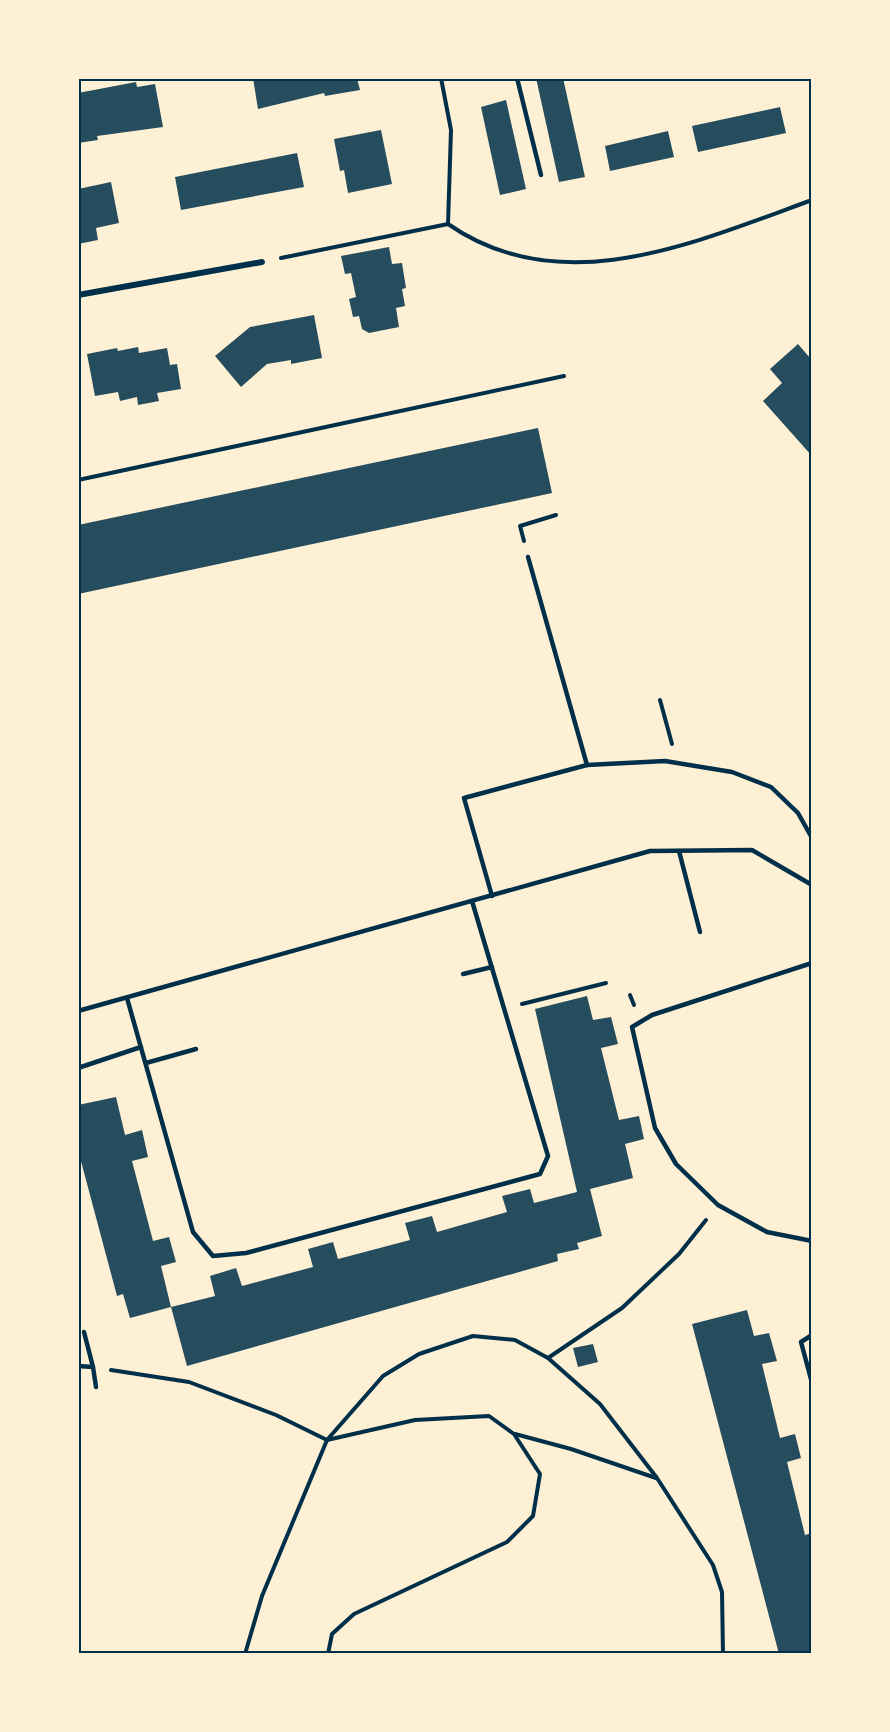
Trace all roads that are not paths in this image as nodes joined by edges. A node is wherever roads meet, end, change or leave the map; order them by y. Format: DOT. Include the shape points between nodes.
graph roads {
  1 [pos="517,78"];
  2 [pos="541,175"];
  3 [pos="262,262"];
  4 [pos="78,295"];
  5 [pos="528,557"];
  6 [pos="587,765"];
  7 [pos="812,838"];
  8 [pos="680,851"];
  9 [pos="812,885"];
  10 [pos="492,896"];
  11 [pos="472,901"];
  12 [pos="700,932"];
  13 [pos="812,963"];
  14 [pos="492,967"];
  15 [pos="463,974"];
  16 [pos="127,998"];
  17 [pos="78,1011"];
  18 [pos="141,1047"];
  19 [pos="196,1049"];
  20 [pos="146,1063"];
  21 [pos="78,1068"];
  22 [pos="812,1241"];
  23 [pos="84,1332"];
  24 [pos="812,1335"];
  25 [pos="78,1366"];
  26 [pos="93,1367"];
  27 [pos="812,1383"];
  28 [pos="96,1387"];
  1 -- 2 [label="lane"];
  3 -- 4 [label="street"];
  5 -- 6 [label="lane"];
  6 -- 7 [label="lane" via="665,760 732,772 771,787 798,813"];
  6 -- 10 [label="lane" via="464,798"];
  8 -- 9 [label="lane" via="752,850"];
  8 -- 10 [label="lane" via="650,851"];
  8 -- 12 [label="lane"];
  10 -- 11 [label="lane"];
  11 -- 14 [label="lane"];
  11 -- 16 [label="lane"];
  13 -- 22 [label="lane" via="652,1015 632,1027 655,1128 676,1164 717,1205 767,1232"];
  14 -- 15 [label="lane"];
  14 -- 20 [label="lane" via="548,1156 540,1174 246,1253 213,1256 193,1232"];
  16 -- 17 [label="lane"];
  16 -- 18 [label="lane"];
  18 -- 20 [label="lane"];
  18 -- 21 [label="lane"];
  19 -- 20 [label="lane"];
  23 -- 26 [label="lane"];
  24 -- 27 [label="lane" via="801,1342"];
  25 -- 26 [label="lane"];
  26 -- 28 [label="lane"];
}
